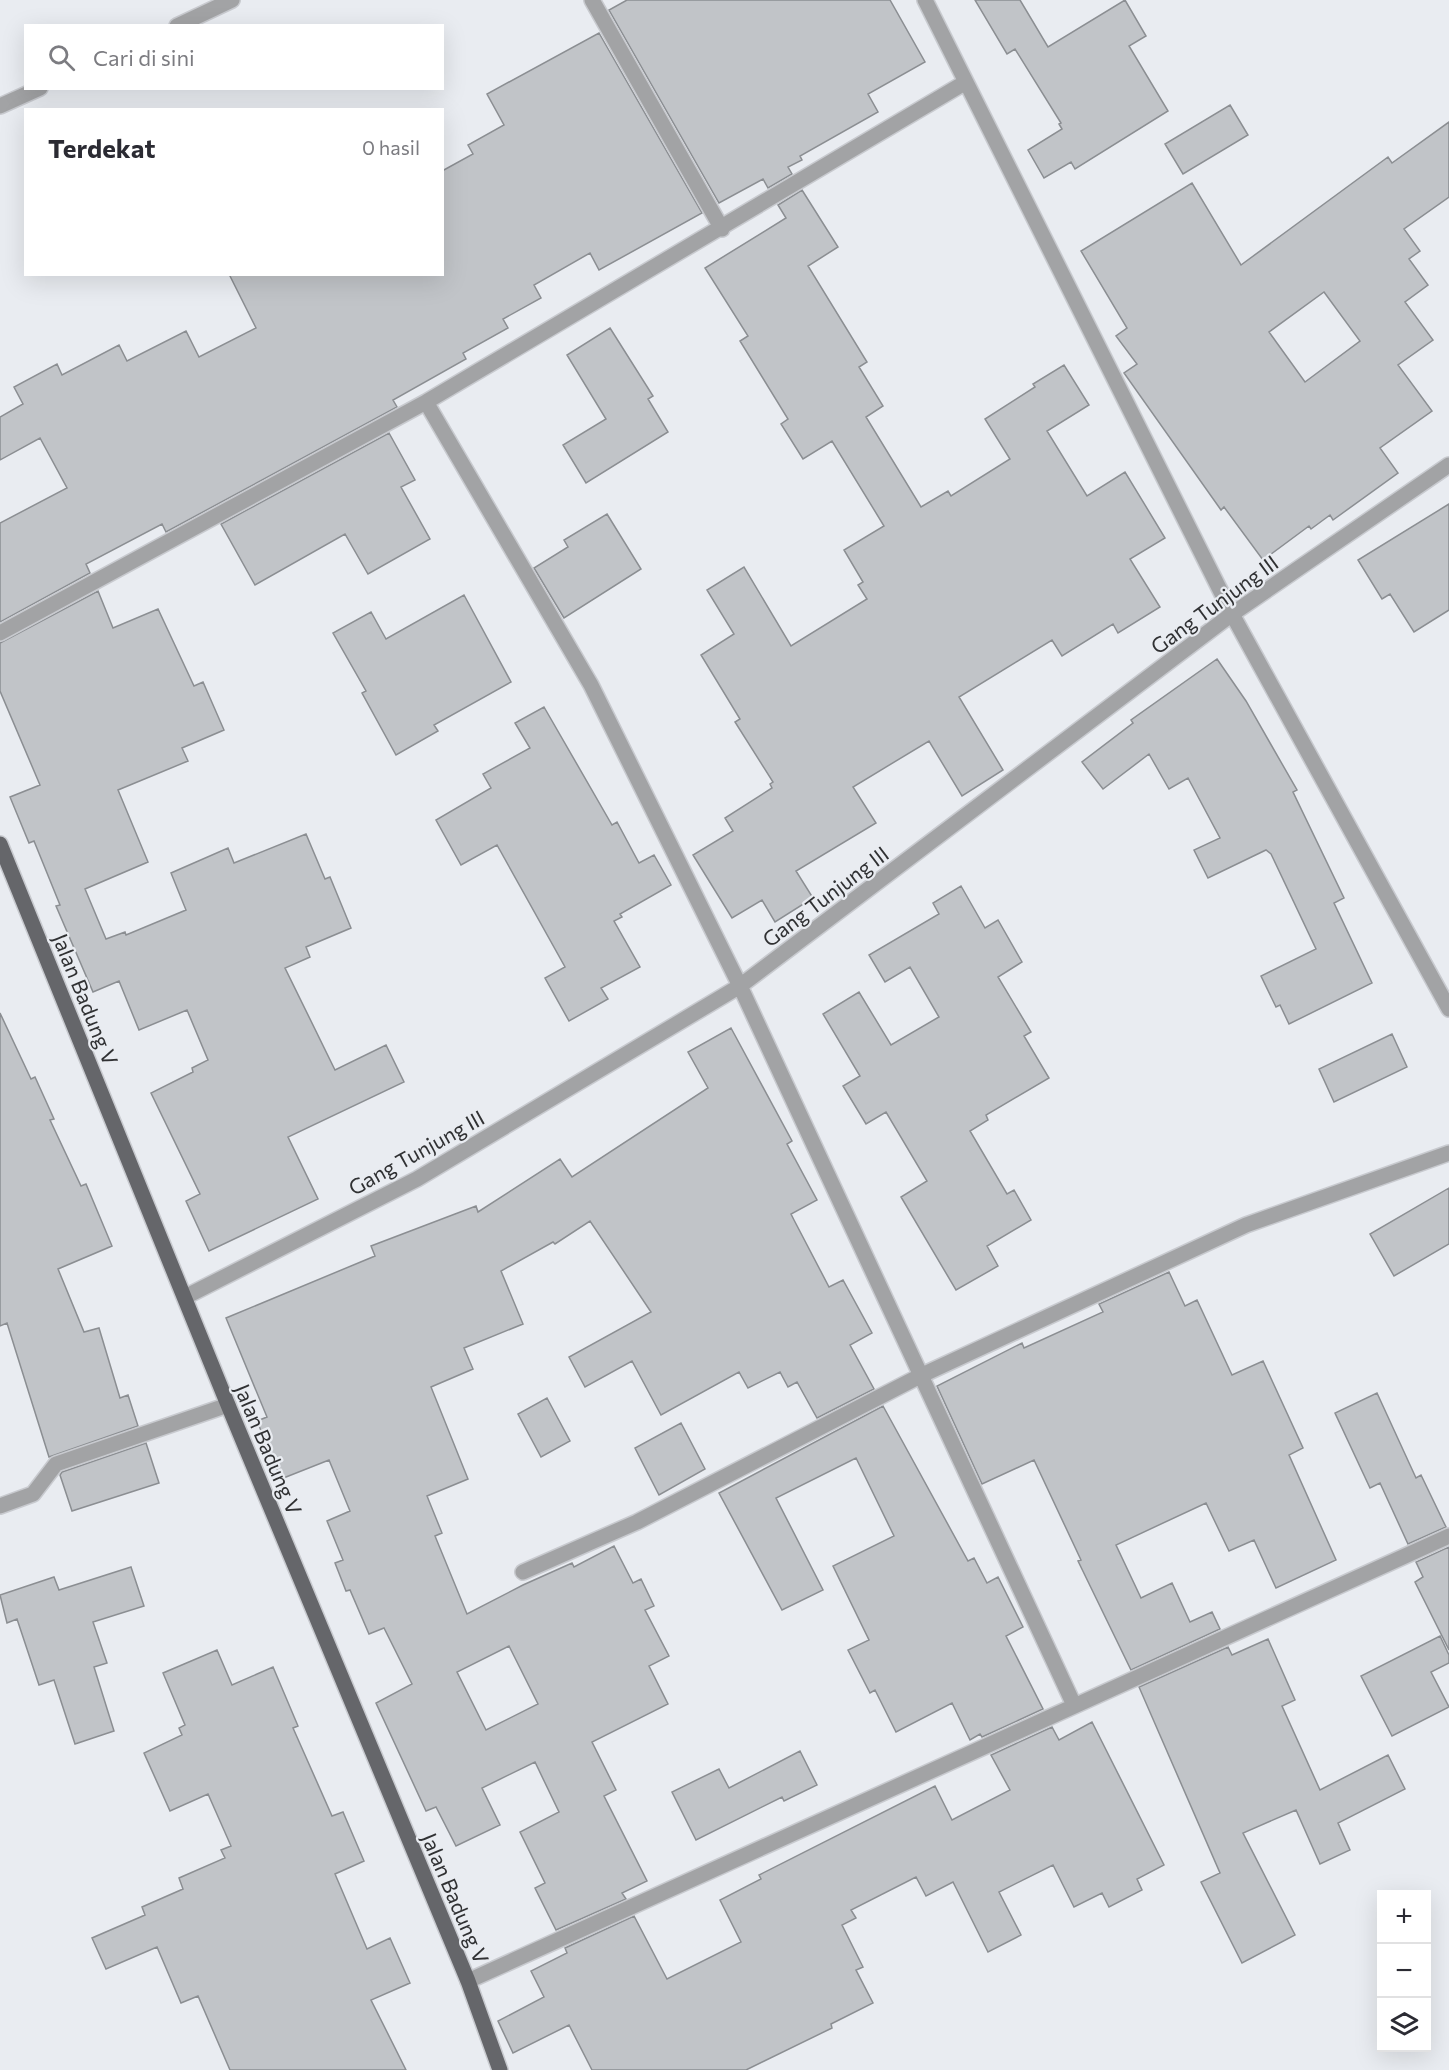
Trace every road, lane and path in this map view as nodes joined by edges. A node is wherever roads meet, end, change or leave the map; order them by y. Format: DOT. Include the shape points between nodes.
graph roads {
  1 [pos="232,0"];
  2 [pos="592,0"];
  3 [pos="926,0"];
  4 [pos="181,24"];
  5 [pos="966,82"];
  6 [pos="35,90"];
  7 [pos="0,105"];
  8 [pos="722,229"];
  9 [pos="426,402"];
  10 [pos="1449,465"];
  11 [pos="1232,614"];
  12 [pos="0,633"];
  13 [pos="0,844"];
  14 [pos="740,986"];
  15 [pos="1449,1009"];
  16 [pos="1449,1153"];
  17 [pos="185,1297"];
  18 [pos="920,1376"];
  19 [pos="228,1405"];
  20 [pos="0,1506"];
  21 [pos="1449,1536"];
  22 [pos="523,1572"];
  23 [pos="1074,1705"];
  24 [pos="468,1981"];
  25 [pos="500,2070"];
  1 -- 4 [label="street"];
  2 -- 8 [label="street"];
  3 -- 5 [label="street"];
  5 -- 8 [label="street"];
  5 -- 11 [label="street"];
  6 -- 7 [label="street"];
  8 -- 9 [label="street"];
  9 -- 12 [label="street"];
  9 -- 14 [label="street" via="591,685"];
  10 -- 11 [label="street, Gang Tunjung III"];
  11 -- 14 [label="street, Gang Tunjung III"];
  11 -- 15 [label="street"];
  13 -- 17 [label="main road, Jalan Badung V"];
  14 -- 17 [label="street, Gang Tunjung III" via="417,1179"];
  14 -- 18 [label="street"];
  16 -- 18 [label="street" via="1246,1225"];
  17 -- 19 [label="main road, Jalan Badung V"];
  18 -- 22 [label="street" via="637,1522"];
  18 -- 23 [label="street"];
  19 -- 20 [label="street" via="56,1464 33,1494"];
  19 -- 24 [label="main road, Jalan Badung V"];
  21 -- 23 [label="street"];
  23 -- 24 [label="street"];
  24 -- 25 [label="main road, Jalan Badung V"];
}
